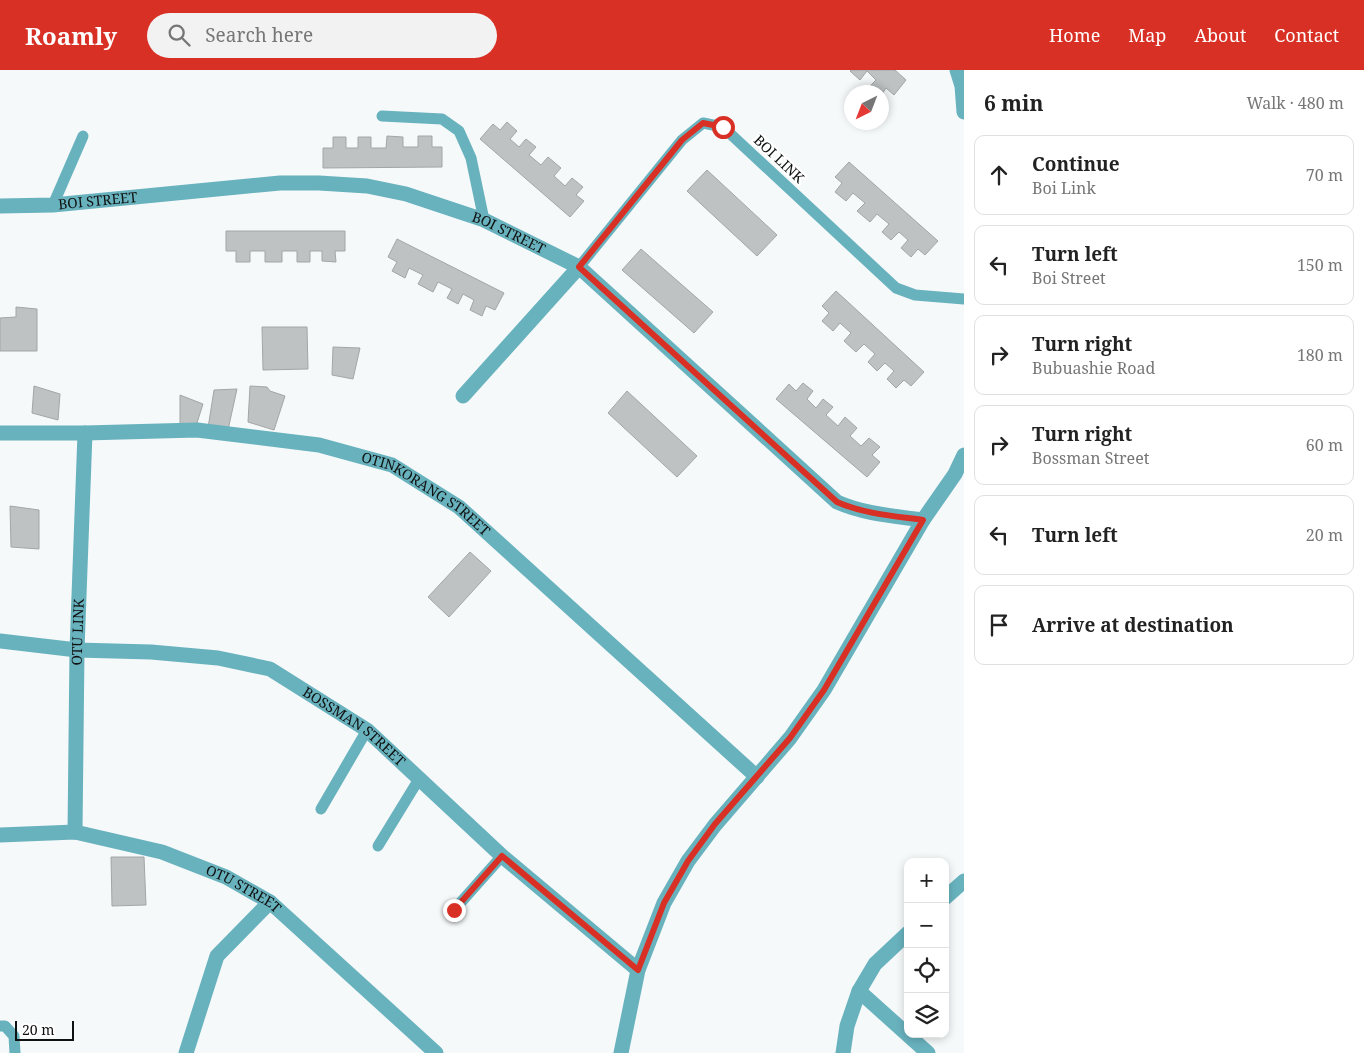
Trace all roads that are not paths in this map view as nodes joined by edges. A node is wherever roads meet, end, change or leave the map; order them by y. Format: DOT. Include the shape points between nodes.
graph roads {
  1 [pos="958,70"];
  2 [pos="964,112"];
  3 [pos="382,116"];
  4 [pos="83,136"];
  5 [pos="53,205"];
  6 [pos="0,206"];
  7 [pos="484,220"];
  8 [pos="579,267"];
  9 [pos="964,299"];
  10 [pos="463,396"];
  11 [pos="0,433"];
  12 [pos="85,433"];
  13 [pos="964,455"];
  14 [pos="923,520"];
  15 [pos="0,641"];
  16 [pos="77,650"];
  17 [pos="367,730"];
  18 [pos="757,777"];
  19 [pos="420,779"];
  20 [pos="321,809"];
  21 [pos="75,832"];
  22 [pos="0,835"];
  23 [pos="378,846"];
  24 [pos="502,856"];
  25 [pos="964,881"];
  26 [pos="949,894"];
  27 [pos="270,902"];
  28 [pos="454,910"];
  29 [pos="904,937"];
  30 [pos="638,970"];
  31 [pos="859,991"];
  32 [pos="0,1026"];
  33 [pos="15,1053"];
  34 [pos="186,1053"];
  35 [pos="436,1053"];
  36 [pos="621,1053"];
  37 [pos="843,1053"];
  38 [pos="928,1053"];
  1 -- 2 [label="street"];
  3 -- 7 [label="lane" via="442,120 459,131 471,158"];
  4 -- 5 [label="lane"];
  5 -- 6 [label="street, BOI STREET"];
  5 -- 7 [label="street, BOI STREET" via="280,183 319,183 367,186 406,194"];
  7 -- 8 [label="street, BOI STREET"];
  8 -- 9 [label="lane, BOI LINK" via="682,140 703,123 723,127 896,288 914,295"];
  8 -- 10 [label="street"];
  8 -- 14 [label="street, BOI STREET" via="837,502 880,514"];
  11 -- 12 [label="street, OTINKORANG STREET"];
  12 -- 16 [label="street, OTU LINK"];
  12 -- 18 [label="street, OTINKORANG STREET" via="197,430 319,445 392,465 459,506"];
  13 -- 14 [label="street" via="955,474"];
  14 -- 18 [label="street" via="824,690"];
  15 -- 16 [label="street, BOSSMAN STREET"];
  16 -- 17 [label="street, BOSSMAN STREET" via="218,658 270,670"];
  16 -- 21 [label="street, OTU LINK"];
  17 -- 19 [label="street, BOSSMAN STREET"];
  17 -- 20 [label="lane"];
  18 -- 30 [label="street" via="715,824 688,861 664,903"];
  19 -- 23 [label="lane"];
  19 -- 24 [label="street, BOSSMAN STREET"];
  21 -- 22 [label="street, OTU STREET"];
  21 -- 27 [label="street, OTU STREET" via="162,852 226,877"];
  24 -- 28 [label="lane"];
  24 -- 30 [label="street, BOSSMAN STREET"];
  25 -- 26 [label="street"];
  27 -- 34 [label="street" via="217,956"];
  27 -- 35 [label="street, OTU STREET"];
  29 -- 31 [label="street" via="875,964"];
  30 -- 36 [label="street"];
  31 -- 37 [label="street" via="847,1026"];
  31 -- 38 [label="street"];
  32 -- 33 [label="lane" via="5,1026 14,1036"];
}
